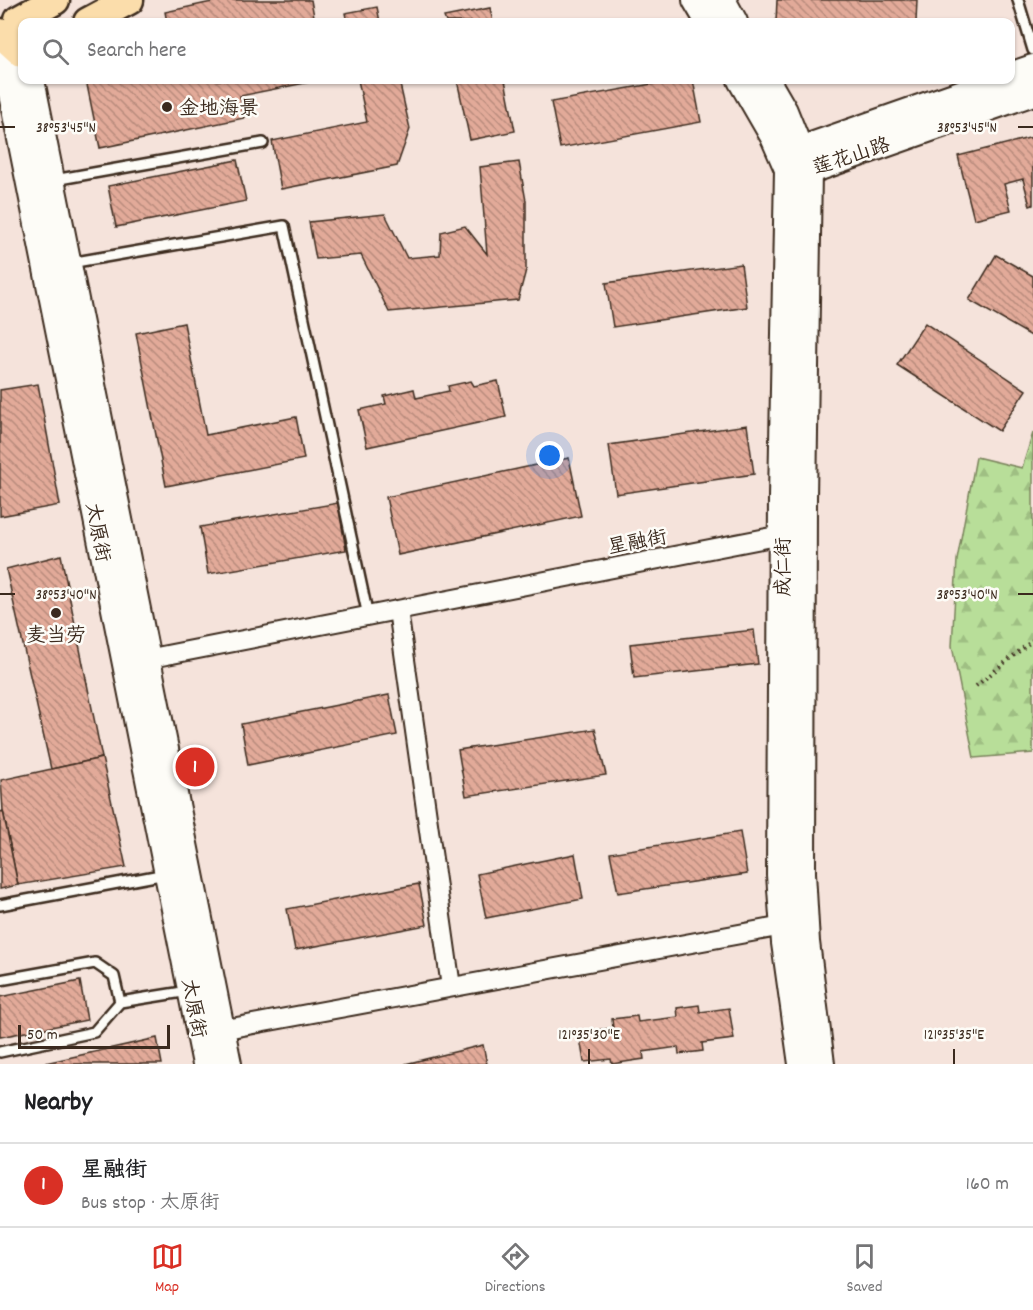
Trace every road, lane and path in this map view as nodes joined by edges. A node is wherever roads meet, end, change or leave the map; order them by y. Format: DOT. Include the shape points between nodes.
graph roads {
  1 [pos="55,0"];
  2 [pos="129,0"];
  3 [pos="696,0"];
  4 [pos="722,0"];
  5 [pos="1018,0"];
  6 [pos="23,18"];
  7 [pos="95,18"];
  8 [pos="707,18"];
  9 [pos="732,18"];
  10 [pos="9,26"];
  11 [pos="18,44"];
  12 [pos="1033,50"];
  13 [pos="1033,68"];
  14 [pos="18,71"];
  15 [pos="1015,75"];
  16 [pos="21,84"];
  17 [pos="32,84"];
  18 [pos="743,84"];
  19 [pos="768,84"];
  20 [pos="989,84"];
  21 [pos="1033,92"];
  22 [pos="263,143"];
  23 [pos="799,163"];
  24 [pos="51,180"];
  25 [pos="68,264"];
  26 [pos="793,533"];
  27 [pos="398,610"];
  28 [pos="368,616"];
  29 [pos="1033,640"];
  30 [pos="136,661"];
  31 [pos="976,686"];
  32 [pos="178,872"];
  33 [pos="0,905"];
  34 [pos="794,923"];
  35 [pos="0,980"];
  36 [pos="451,987"];
  37 [pos="202,989"];
  38 [pos="120,1002"];
  39 [pos="210,1032"];
  40 [pos="0,1052"];
  41 [pos="206,1064"];
  42 [pos="228,1064"];
  43 [pos="802,1064"];
  44 [pos="822,1064"];
  1 -- 6 [label="main road"];
  2 -- 7 [label="main road"];
  3 -- 8 [label="street"];
  4 -- 9 [label="street"];
  5 -- 12 [label="lane"];
  10 -- 11 [label="main road"];
  10 -- 14 [label="street, 太原街"];
  13 -- 15 [label="street"];
  16 -- 30 [label="street, 太原街"];
  17 -- 24 [label="street, 太原街"];
  18 -- 23 [label="street, 成仁街" via="774,137"];
  19 -- 23 [label="street, 成仁街" via="784,111"];
  20 -- 23 [label="street, 莲花山路"];
  21 -- 23 [label="street, 莲花山路"];
  22 -- 24 [label="lane"];
  23 -- 26 [label="street, 成仁街"];
  24 -- 25 [label="street, 太原街"];
  25 -- 28 [label="lane" via="284,226"];
  25 -- 30 [label="street, 太原街"];
  26 -- 27 [label="street, 星融街"];
  26 -- 34 [label="street, 成仁街" via="780,875"];
  27 -- 28 [label="street, 星融街"];
  27 -- 36 [label="street"];
  28 -- 30 [label="street, 星融街"];
  29 -- 31 [label="path"];
  30 -- 32 [label="street, 太原街"];
  32 -- 33 [label="lane"];
  32 -- 37 [label="street, 太原街"];
  34 -- 36 [label="street"];
  34 -- 43 [label="street, 成仁街"];
  34 -- 44 [label="street, 成仁街"];
  35 -- 38 [label="lane" via="95,963 114,976"];
  36 -- 39 [label="street"];
  37 -- 38 [label="lane"];
  37 -- 39 [label="street, 太原街"];
  38 -- 40 [label="lane" via="94,1032"];
  39 -- 41 [label="street, 太原街"];
  39 -- 42 [label="street, 太原街"];
}
